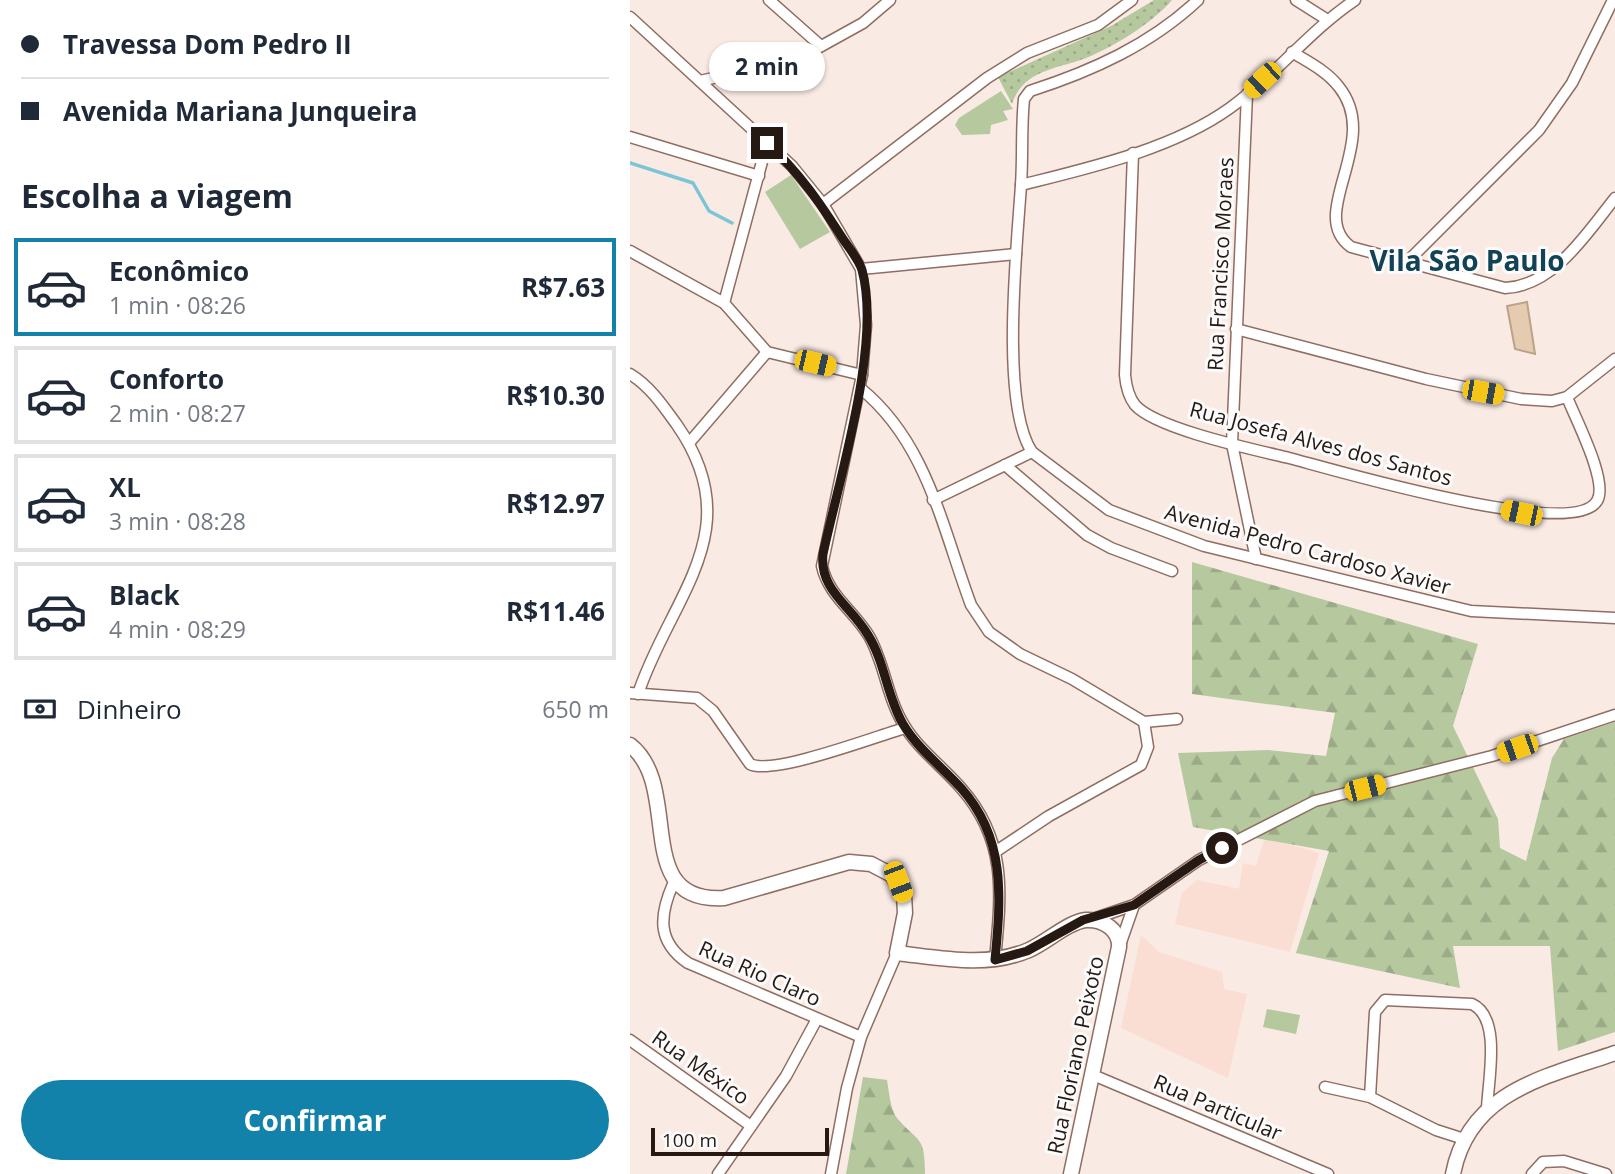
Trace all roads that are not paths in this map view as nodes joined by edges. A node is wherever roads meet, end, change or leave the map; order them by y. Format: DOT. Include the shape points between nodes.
graph roads {
  1 [pos="769,0"];
  2 [pos="890,0"];
  3 [pos="1132,0"];
  4 [pos="1198,0"];
  5 [pos="1296,0"];
  6 [pos="1355,0"];
  7 [pos="1613,0"];
  8 [pos="630,17"];
  9 [pos="1326,19"];
  10 [pos="821,47"];
  11 [pos="1292,52"];
  12 [pos="700,81"];
  13 [pos="1247,94"];
  14 [pos="630,137"];
  15 [pos="767,143"];
  16 [pos="1133,153"];
  17 [pos="759,176"];
  18 [pos="1021,184"];
  19 [pos="1615,198"];
  20 [pos="823,205"];
  21 [pos="630,251"];
  22 [pos="1016,254"];
  23 [pos="1406,263"];
  24 [pos="862,269"];
  25 [pos="724,303"];
  26 [pos="1236,329"];
  27 [pos="767,352"];
  28 [pos="1615,359"];
  29 [pos="630,374"];
  30 [pos="862,375"];
  31 [pos="860,388"];
  32 [pos="1567,397"];
  33 [pos="689,443"];
  34 [pos="1232,444"];
  35 [pos="1032,452"];
  36 [pos="1005,465"];
  37 [pos="933,499"];
  38 [pos="1256,559"];
  39 [pos="1172,570"];
  40 [pos="1615,618"];
  41 [pos="634,694"];
  42 [pos="1615,715"];
  43 [pos="1177,719"];
  44 [pos="1144,722"];
  45 [pos="905,728"];
  46 [pos="630,745"];
  47 [pos="995,852"];
  48 [pos="673,884"];
  49 [pos="1134,905"];
  50 [pos="1090,920"];
  51 [pos="1119,947"];
  52 [pos="897,953"];
  53 [pos="995,960"];
  54 [pos="817,1019"];
  55 [pos="861,1037"];
  56 [pos="630,1040"];
  57 [pos="1615,1053"];
  58 [pos="1093,1075"];
  59 [pos="1325,1087"];
  60 [pos="1370,1097"];
  61 [pos="1487,1109"];
  62 [pos="751,1126"];
  63 [pos="1464,1139"];
  64 [pos="718,1174"];
  65 [pos="831,1174"];
  66 [pos="1071,1174"];
  67 [pos="1328,1174"];
  68 [pos="1453,1174"];
  69 [pos="1532,1174"];
  70 [pos="1606,1174"];
  1 -- 10 [label="street"];
  2 -- 10 [label="street" via="863,23"];
  3 -- 20 [label="street" via="1098,25 1027,53 987,78"];
  4 -- 18 [label="street" via="1152,37 1088,70 1030,91 1024,102"];
  5 -- 9 [label="street"];
  6 -- 9 [label="street"];
  7 -- 23 [label="street" via="1572,83 1539,130"];
  8 -- 12 [label="street"];
  9 -- 11 [label="street"];
  10 -- 12 [label="street" via="779,65"];
  11 -- 13 [label="street"];
  11 -- 23 [label="street" via="1340,87 1349,106 1354,146 1336,201 1339,236 1351,247"];
  12 -- 15 [label="street"];
  13 -- 16 [label="street" via="1210,122"];
  13 -- 26 [label="street, Rua Francisco Moraes"];
  14 -- 17 [label="street"];
  15 -- 17 [label="street"];
  15 -- 20 [label="street"];
  16 -- 18 [label="street"];
  16 -- 34 [label="street, Rua Josefa Alves dos Santos" via="1126,387 1146,414"];
  17 -- 25 [label="street"];
  18 -- 22 [label="street"];
  19 -- 23 [label="street" via="1552,269 1527,285 1505,288"];
  20 -- 24 [label="street"];
  21 -- 25 [label="street"];
  22 -- 24 [label="street"];
  22 -- 35 [label="street" via="1014,386 1019,422"];
  24 -- 30 [label="street" via="866,325"];
  25 -- 27 [label="street"];
  26 -- 32 [label="street" via="1483,392 1552,401"];
  26 -- 34 [label="street, Rua Francisco Moraes"];
  27 -- 30 [label="street"];
  27 -- 33 [label="street"];
  28 -- 32 [label="street"];
  29 -- 33 [label="street" via="662,405"];
  30 -- 31 [label="street"];
  31 -- 37 [label="street" via="905,435"];
  31 -- 45 [label="street" via="822,566 828,585 869,636"];
  32 -- 34 [label="street, Rua Josefa Alves dos Santos" via="1600,488 1592,507 1578,513 1508,510"];
  33 -- 41 [label="street" via="703,488 704,550"];
  34 -- 38 [label="street, Rua Francisco Moraes"];
  35 -- 36 [label="street"];
  35 -- 38 [label="street, Avenida Pedro Cardoso Xavier" via="1109,510 1205,546"];
  36 -- 37 [label="street"];
  36 -- 39 [label="street" via="1087,535"];
  37 -- 44 [label="street" via="982,625 1020,654"];
  38 -- 40 [label="street, Avenida Pedro Cardoso Xavier" via="1471,611"];
  41 -- 45 [label="street" via="697,698 713,711 750,764 758,767 784,765"];
  42 -- 49 [label="street" via="1492,756 1315,801 1199,860"];
  43 -- 44 [label="street"];
  44 -- 47 [label="street" via="1148,747 1140,765"];
  45 -- 47 [label="street" via="981,815"];
  46 -- 48 [label="street" via="653,779 655,843"];
  47 -- 53 [label="street" via="1001,896"];
  48 -- 52 [label="street" via="699,897 724,898 849,862 871,864 892,875 904,895"];
  48 -- 54 [label="street, Rua Rio Claro" via="661,921 676,955"];
  49 -- 50 [label="street"];
  49 -- 51 [label="street"];
  50 -- 51 [label="street, Rua Floriano Peixoto" via="1111,928"];
  50 -- 53 [label="street" via="1027,951"];
  51 -- 58 [label="street, Rua Floriano Peixoto"];
  52 -- 53 [label="street"];
  52 -- 55 [label="street"];
  54 -- 55 [label="street, Rua Rio Claro"];
  54 -- 62 [label="street" via="786,1076"];
  55 -- 65 [label="street"];
  56 -- 62 [label="street, Rua México"];
  57 -- 61 [label="street" via="1535,1081"];
  58 -- 66 [label="street, Rua Floriano Peixoto"];
  58 -- 67 [label="street, Rua Particular"];
  59 -- 60 [label="street"];
  60 -- 61 [label="street" via="1375,1012 1385,1000 1472,1004 1486,1014 1491,1031"];
  60 -- 63 [label="street"];
  61 -- 63 [label="street"];
  62 -- 64 [label="street"];
  63 -- 68 [label="street"];
  69 -- 70 [label="street" via="1543,1162 1564,1161"];
}
